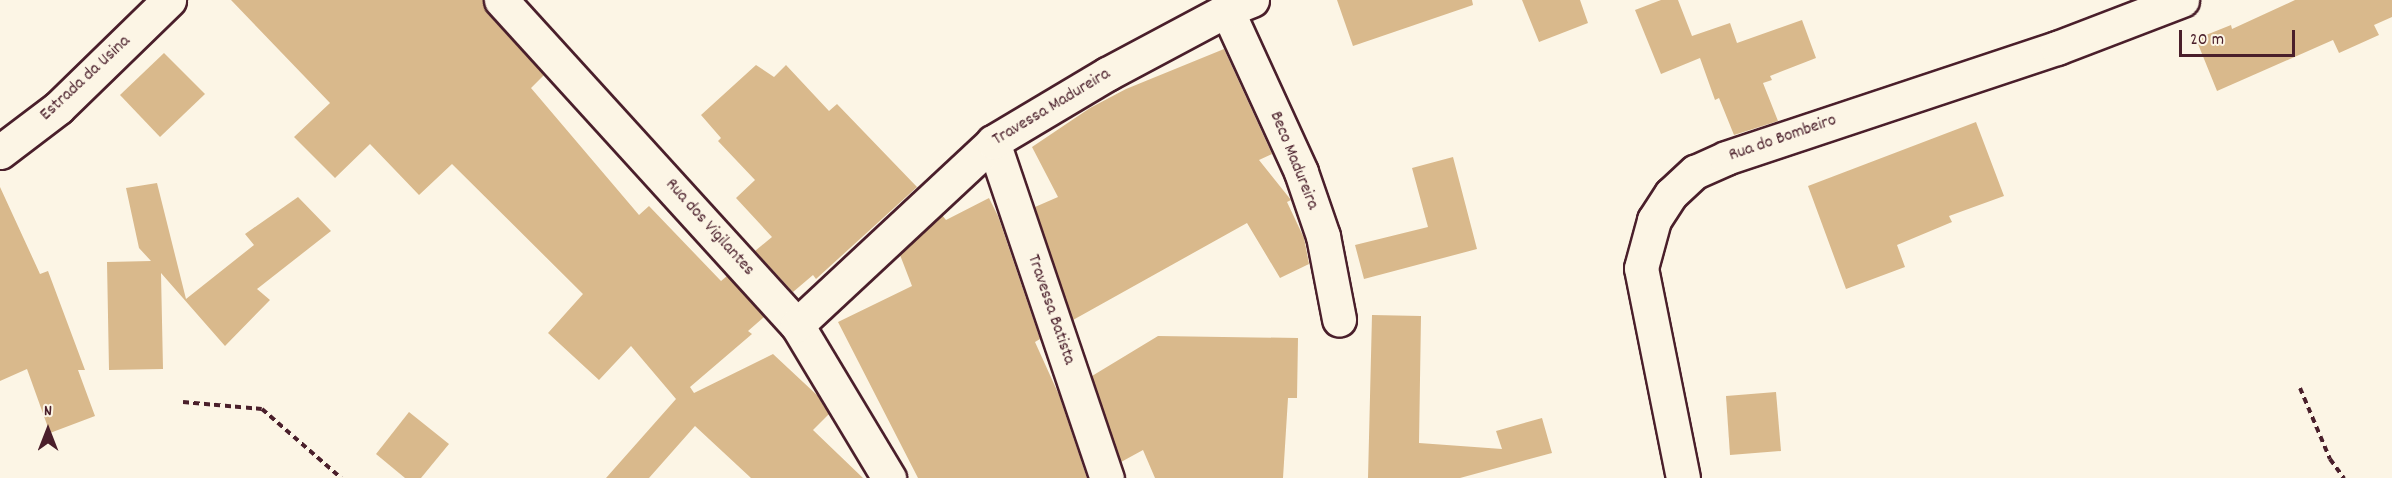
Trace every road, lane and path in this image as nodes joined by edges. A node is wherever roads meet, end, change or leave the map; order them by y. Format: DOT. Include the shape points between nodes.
graph roads {
  1 [pos="169,0"];
  2 [pos="501,0"];
  3 [pos="2182,0"];
  4 [pos="1240,5"];
  5 [pos="993,142"];
  6 [pos="0,152"];
  7 [pos="1339,319"];
  8 [pos="797,325"];
  9 [pos="2300,388"];
  10 [pos="183,402"];
  11 [pos="341,478"];
  12 [pos="889,478"];
  13 [pos="1107,478"];
  14 [pos="1683,478"];
  15 [pos="2344,478"];
  1 -- 6 [label="street, Estrada da Usina" via="58,108"];
  2 -- 8 [label="street, Rua dos Vigilantes"];
  3 -- 14 [label="street, Rua do Bombeiro" via="2057,48 1726,158 1695,172 1671,194 1654,220 1641,268"];
  4 -- 5 [label="street, Travessa Madureira" via="1107,74"];
  4 -- 7 [label="street, Beco Madureira" via="1323,236"];
  5 -- 8 [label="street, Travessa Madureira"];
  5 -- 13 [label="street, Travessa Batista"];
  8 -- 12 [label="street, Rua dos Vigilantes"];
  9 -- 15 [label="path" via="2330,459"];
  10 -- 11 [label="path" via="262,409"];
}
